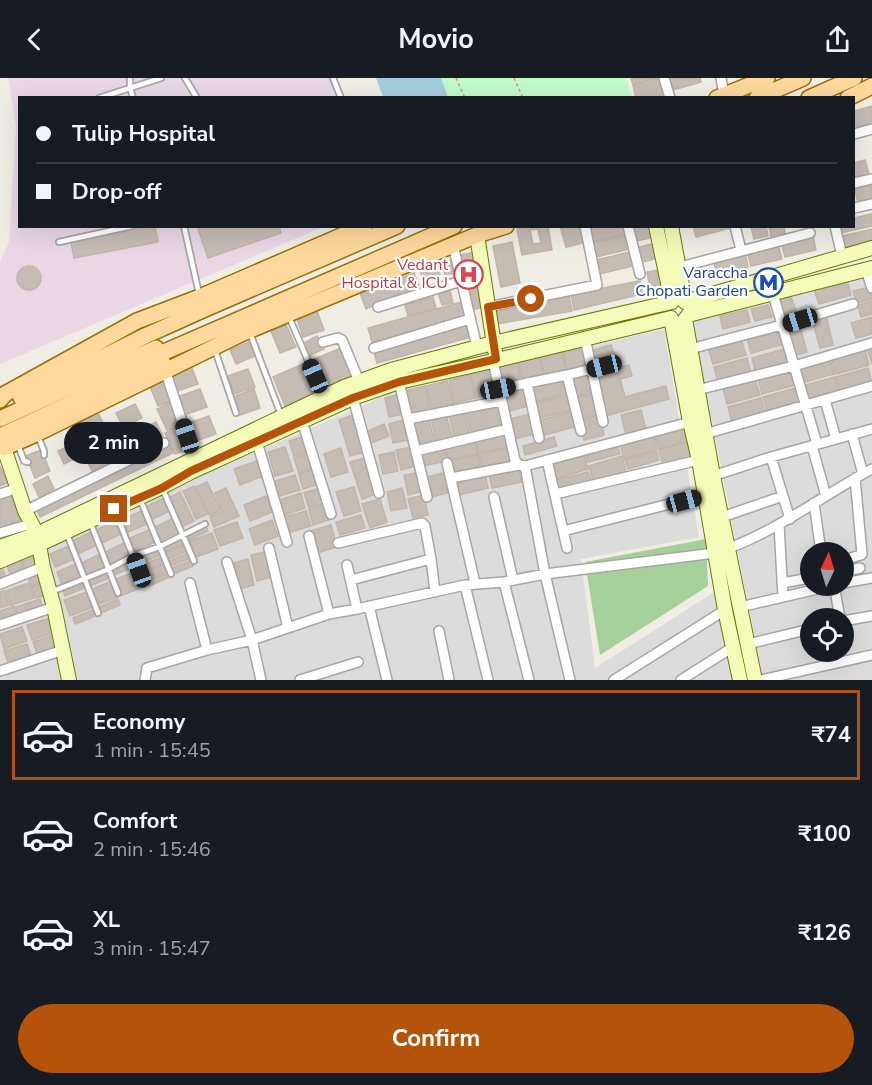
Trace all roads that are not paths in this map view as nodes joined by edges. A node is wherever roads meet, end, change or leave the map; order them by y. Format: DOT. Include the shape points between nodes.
graph roads {
  1 [pos="130,78"];
  2 [pos="161,78"];
  3 [pos="185,78"];
  4 [pos="333,78"];
  5 [pos="664,78"];
  6 [pos="721,78"];
  7 [pos="767,78"];
  8 [pos="803,78"];
  9 [pos="854,78"];
  10 [pos="872,86"];
  11 [pos="130,87"];
  12 [pos="105,96"];
  13 [pos="132,96"];
  14 [pos="196,96"];
  15 [pos="340,96"];
  16 [pos="669,96"];
  17 [pos="721,96"];
  18 [pos="762,96"];
  19 [pos="814,96"];
  20 [pos="852,96"];
  21 [pos="872,129"];
  22 [pos="855,134"];
  23 [pos="872,179"];
  24 [pos="855,183"];
  25 [pos="872,205"];
  26 [pos="855,207"];
  27 [pos="123,228"];
  28 [pos="184,228"];
  29 [pos="358,228"];
  30 [pos="392,228"];
  31 [pos="429,228"];
  32 [pos="449,228"];
  33 [pos="494,228"];
  34 [pos="585,228"];
  35 [pos="628,228"];
  36 [pos="657,228"];
  37 [pos="674,228"];
  38 [pos="736,228"];
  39 [pos="835,228"];
  40 [pos="477,231"];
  41 [pos="810,233"];
  42 [pos="59,242"];
  43 [pos="453,245"];
  44 [pos="872,248"];
  45 [pos="741,250"];
  46 [pos="842,256"];
  47 [pos="680,267"];
  48 [pos="869,269"];
  49 [pos="640,274"];
  50 [pos="461,281"];
  51 [pos="872,288"];
  52 [pos="773,294"];
  53 [pos="200,297"];
  54 [pos="853,304"];
  55 [pos="378,307"];
  56 [pos="488,307"];
  57 [pos="680,311"];
  58 [pos="287,315"];
  59 [pos="470,319"];
  60 [pos="782,325"];
  61 [pos="249,331"];
  62 [pos="585,338"];
  63 [pos="323,342"];
  64 [pos="493,343"];
  65 [pos="872,343"];
  66 [pos="214,347"];
  67 [pos="477,347"];
  68 [pos="374,348"];
  69 [pos="690,349"];
  70 [pos="494,360"];
  71 [pos="616,363"];
  72 [pos="794,366"];
  73 [pos="591,369"];
  74 [pos="165,370"];
  75 [pos="567,375"];
  76 [pos="315,376"];
  77 [pos="359,381"];
  78 [pos="399,382"];
  79 [pos="527,383"];
  80 [pos="872,386"];
  81 [pos="498,389"];
  82 [pos="697,390"];
  83 [pos="353,398"];
  84 [pos="0,400"];
  85 [pos="825,400"];
  86 [pos="501,401"];
  87 [pos="806,405"];
  88 [pos="0,409"];
  89 [pos="236,413"];
  90 [pos="282,416"];
  91 [pos="0,418"];
  92 [pos="408,419"];
  93 [pos="302,422"];
  94 [pos="603,422"];
  95 [pos="690,422"];
  96 [pos="34,428"];
  97 [pos="508,429"];
  98 [pos="872,429"];
  99 [pos="580,431"];
  100 [pos="705,434"];
  101 [pos="852,434"];
  102 [pos="6,437"];
  103 [pos="539,438"];
  104 [pos="836,438"];
  105 [pos="256,442"];
  106 [pos="164,443"];
  107 [pos="814,445"];
  108 [pos="416,451"];
  109 [pos="44,455"];
  110 [pos="771,457"];
  111 [pos="194,458"];
  112 [pos="547,460"];
  113 [pos="699,460"];
  114 [pos="28,462"];
  115 [pos="447,463"];
  116 [pos="522,465"];
  117 [pos="863,474"];
  118 [pos="713,476"];
  119 [pos="452,478"];
  120 [pos="18,488"];
  121 [pos="162,488"];
  122 [pos="379,493"];
  123 [pos="0,494"];
  124 [pos="555,494"];
  125 [pos="705,495"];
  126 [pos="783,496"];
  127 [pos="826,496"];
  128 [pos="140,497"];
  129 [pos="428,497"];
  130 [pos="495,497"];
  131 [pos="814,503"];
  132 [pos="114,509"];
  133 [pos="331,514"];
  134 [pos="722,518"];
  135 [pos="790,519"];
  136 [pos="90,521"];
  137 [pos="205,524"];
  138 [pos="779,525"];
  139 [pos="32,529"];
  140 [pos="563,531"];
  141 [pos="66,532"];
  142 [pos="0,533"];
  143 [pos="183,534"];
  144 [pos="309,536"];
  145 [pos="0,539"];
  146 [pos="287,542"];
  147 [pos="820,542"];
  148 [pos="338,543"];
  149 [pos="0,547"];
  150 [pos="159,547"];
  151 [pos="269,548"];
  152 [pos="567,548"];
  153 [pos="721,551"];
  154 [pos="134,556"];
  155 [pos="854,557"];
  156 [pos="431,559"];
  157 [pos="0,561"];
  158 [pos="194,561"];
  159 [pos="227,562"];
  160 [pos="347,565"];
  161 [pos="43,567"];
  162 [pos="860,568"];
  163 [pos="109,569"];
  164 [pos="854,569"];
  165 [pos="171,574"];
  166 [pos="545,574"];
  167 [pos="872,578"];
  168 [pos="84,579"];
  169 [pos="351,580"];
  170 [pos="800,580"];
  171 [pos="509,581"];
  172 [pos="854,581"];
  173 [pos="782,583"];
  174 [pos="0,584"];
  175 [pos="144,584"];
  176 [pos="190,584"];
  177 [pos="470,584"];
  178 [pos="51,592"];
  179 [pos="435,592"];
  180 [pos="118,593"];
  181 [pos="800,593"];
  182 [pos="783,597"];
  183 [pos="369,606"];
  184 [pos="54,607"];
  185 [pos="740,607"];
  186 [pos="357,609"];
  187 [pos="725,610"];
  188 [pos="98,613"];
  189 [pos="329,614"];
  190 [pos="872,616"];
  191 [pos="854,619"];
  192 [pos="0,625"];
  193 [pos="288,628"];
  194 [pos="439,631"];
  195 [pos="800,631"];
  196 [pos="252,640"];
  197 [pos="747,644"];
  198 [pos="733,647"];
  199 [pos="63,650"];
  200 [pos="207,650"];
  201 [pos="872,656"];
  202 [pos="358,662"];
  203 [pos="0,671"];
  204 [pos="697,676"];
  205 [pos="616,679"];
  206 [pos="69,680"];
  207 [pos="145,680"];
  208 [pos="261,680"];
  209 [pos="300,680"];
  210 [pos="387,680"];
  211 [pos="449,680"];
  212 [pos="488,680"];
  213 [pos="529,680"];
  214 [pos="570,680"];
  215 [pos="681,680"];
  216 [pos="740,680"];
  217 [pos="755,680"];
  218 [pos="761,680"];
  1 -- 11 [label="lane"];
  2 -- 11 [label="lane"];
  3 -- 14 [label="lane"];
  4 -- 15 [label="lane"];
  5 -- 16 [label="street"];
  6 -- 17 [label="street"];
  7 -- 17 [label="main road"];
  8 -- 18 [label="main road"];
  9 -- 19 [label="main road"];
  10 -- 20 [label="main road"];
  11 -- 12 [label="lane"];
  11 -- 13 [label="lane"];
  21 -- 22 [label="street"];
  23 -- 24 [label="street"];
  25 -- 26 [label="street"];
  27 -- 42 [label="lane"];
  28 -- 53 [label="lane"];
  29 -- 53 [label="main road"];
  30 -- 88 [label="main road" via="205,309"];
  31 -- 91 [label="main road"];
  32 -- 102 [label="main road" via="163,352"];
  33 -- 40 [label="main road"];
  34 -- 56 [label="street" via="597,285"];
  35 -- 49 [label="street"];
  36 -- 57 [label="street"];
  37 -- 47 [label="street"];
  38 -- 45 [label="street"];
  39 -- 46 [label="street"];
  40 -- 43 [label="main road"];
  40 -- 56 [label="street"];
  40 -- 96 [label="main road" via="465,229 207,340"];
  41 -- 45 [label="street"];
  43 -- 50 [label="street"];
  43 -- 58 [label="main road"];
  44 -- 46 [label="street"];
  45 -- 47 [label="street"];
  46 -- 57 [label="street"];
  47 -- 57 [label="street"];
  48 -- 51 [label="street"];
  48 -- 52 [label="street"];
  50 -- 55 [label="street"];
  50 -- 59 [label="street"];
  52 -- 57 [label="street"];
  52 -- 60 [label="street"];
  53 -- 84 [label="main road" via="137,321"];
  54 -- 60 [label="street"];
  56 -- 64 [label="street"];
  57 -- 62 [label="street"];
  57 -- 64 [label="street"];
  57 -- 69 [label="street"];
  57 -- 95 [label="street"];
  58 -- 61 [label="main road"];
  58 -- 76 [label="lane"];
  59 -- 67 [label="street"];
  59 -- 68 [label="street"];
  60 -- 69 [label="street"];
  60 -- 72 [label="street"];
  61 -- 66 [label="main road"];
  61 -- 90 [label="lane"];
  62 -- 70 [label="street"];
  62 -- 73 [label="street"];
  63 -- 77 [label="street" via="342,340"];
  64 -- 67 [label="street"];
  64 -- 70 [label="street"];
  65 -- 72 [label="street"];
  66 -- 74 [label="main road"];
  66 -- 89 [label="lane"];
  67 -- 77 [label="street"];
  69 -- 82 [label="street"];
  70 -- 78 [label="street"];
  70 -- 81 [label="street"];
  71 -- 73 [label="street"];
  72 -- 82 [label="street"];
  72 -- 87 [label="street"];
  73 -- 75 [label="street"];
  73 -- 94 [label="street"];
  74 -- 96 [label="main road"];
  74 -- 111 [label="street"];
  75 -- 79 [label="street"];
  75 -- 99 [label="street"];
  77 -- 90 [label="street"];
  78 -- 83 [label="street"];
  78 -- 92 [label="street"];
  79 -- 81 [label="street"];
  79 -- 103 [label="street"];
  80 -- 85 [label="street"];
  81 -- 86 [label="street"];
  82 -- 100 [label="street"];
  83 -- 93 [label="street"];
  83 -- 122 [label="street"];
  85 -- 87 [label="street"];
  85 -- 104 [label="street"];
  86 -- 92 [label="street"];
  86 -- 97 [label="street"];
  87 -- 100 [label="street"];
  87 -- 107 [label="street"];
  90 -- 111 [label="street"];
  92 -- 108 [label="street"];
  93 -- 105 [label="street"];
  93 -- 133 [label="street"];
  95 -- 112 [label="street"];
  95 -- 113 [label="street"];
  96 -- 102 [label="main road"];
  96 -- 109 [label="lane"];
  97 -- 108 [label="street"];
  97 -- 116 [label="street" via="515,460"];
  98 -- 101 [label="street"];
  100 -- 118 [label="street"];
  101 -- 104 [label="street"];
  101 -- 117 [label="street"];
  102 -- 114 [label="lane"];
  102 -- 120 [label="street"];
  104 -- 107 [label="street"];
  105 -- 121 [label="street"];
  105 -- 146 [label="street"];
  106 -- 139 [label="street"];
  107 -- 110 [label="street"];
  107 -- 127 [label="street"];
  108 -- 129 [label="street"];
  110 -- 118 [label="street"];
  110 -- 126 [label="street"];
  111 -- 139 [label="street"];
  112 -- 116 [label="street"];
  112 -- 124 [label="street"];
  113 -- 124 [label="street"];
  113 -- 125 [label="street"];
  115 -- 119 [label="street"];
  116 -- 119 [label="street"];
  116 -- 166 [label="street"];
  117 -- 127 [label="street"];
  117 -- 155 [label="street" via="862,554"];
  118 -- 134 [label="street"];
  119 -- 177 [label="street"];
  120 -- 123 [label="street"];
  120 -- 139 [label="street"];
  121 -- 128 [label="street"];
  121 -- 143 [label="lane"];
  124 -- 140 [label="street"];
  125 -- 140 [label="street"];
  125 -- 153 [label="street"];
  126 -- 134 [label="street"];
  126 -- 135 [label="street"];
  127 -- 131 [label="street"];
  128 -- 132 [label="street"];
  128 -- 150 [label="lane"];
  130 -- 171 [label="street"];
  131 -- 135 [label="street"];
  131 -- 147 [label="street"];
  132 -- 136 [label="street"];
  132 -- 154 [label="lane"];
  134 -- 153 [label="street"];
  135 -- 138 [label="street"];
  136 -- 141 [label="street"];
  136 -- 163 [label="lane"];
  137 -- 143 [label="lane"];
  138 -- 153 [label="street"];
  138 -- 173 [label="street"];
  139 -- 141 [label="street"];
  139 -- 142 [label="street"];
  139 -- 145 [label="street"];
  139 -- 149 [label="street"];
  139 -- 157 [label="street"];
  139 -- 161 [label="street"];
  140 -- 152 [label="street"];
  141 -- 168 [label="lane"];
  143 -- 150 [label="lane"];
  143 -- 158 [label="lane"];
  144 -- 189 [label="street"];
  148 -- 156 [label="street" via="422,523"];
  150 -- 154 [label="lane"];
  150 -- 165 [label="lane"];
  151 -- 193 [label="street"];
  153 -- 166 [label="street"];
  153 -- 185 [label="street"];
  153 -- 187 [label="street"];
  154 -- 163 [label="lane"];
  154 -- 175 [label="lane"];
  156 -- 169 [label="street"];
  156 -- 179 [label="street"];
  159 -- 196 [label="street"];
  160 -- 169 [label="street"];
  161 -- 174 [label="street"];
  161 -- 178 [label="street"];
  162 -- 164 [label="street"];
  163 -- 168 [label="lane"];
  163 -- 180 [label="lane"];
  166 -- 171 [label="street"];
  166 -- 214 [label="street"];
  167 -- 172 [label="street"];
  168 -- 178 [label="lane"];
  168 -- 188 [label="lane"];
  169 -- 186 [label="street"];
  170 -- 173 [label="street"];
  171 -- 177 [label="street"];
  171 -- 213 [label="street"];
  173 -- 182 [label="street"];
  176 -- 200 [label="street"];
  177 -- 179 [label="street"];
  177 -- 212 [label="street"];
  178 -- 184 [label="street"];
  179 -- 183 [label="street"];
  181 -- 182 [label="street"];
  182 -- 185 [label="street"];
  183 -- 186 [label="street"];
  183 -- 210 [label="street"];
  184 -- 192 [label="street"];
  184 -- 199 [label="street"];
  185 -- 197 [label="street"];
  186 -- 189 [label="street"];
  187 -- 198 [label="street"];
  187 -- 205 [label="street"];
  189 -- 193 [label="street"];
  190 -- 191 [label="street"];
  193 -- 196 [label="street"];
  194 -- 211 [label="street"];
  195 -- 197 [label="street"];
  196 -- 200 [label="street"];
  196 -- 208 [label="street"];
  197 -- 217 [label="street"];
  198 -- 204 [label="street"];
  198 -- 216 [label="street"];
  199 -- 203 [label="street"];
  199 -- 206 [label="street"];
  200 -- 207 [label="street" via="147,668"];
  201 -- 218 [label="street"];
  202 -- 209 [label="street"];
  204 -- 215 [label="street"];
}
